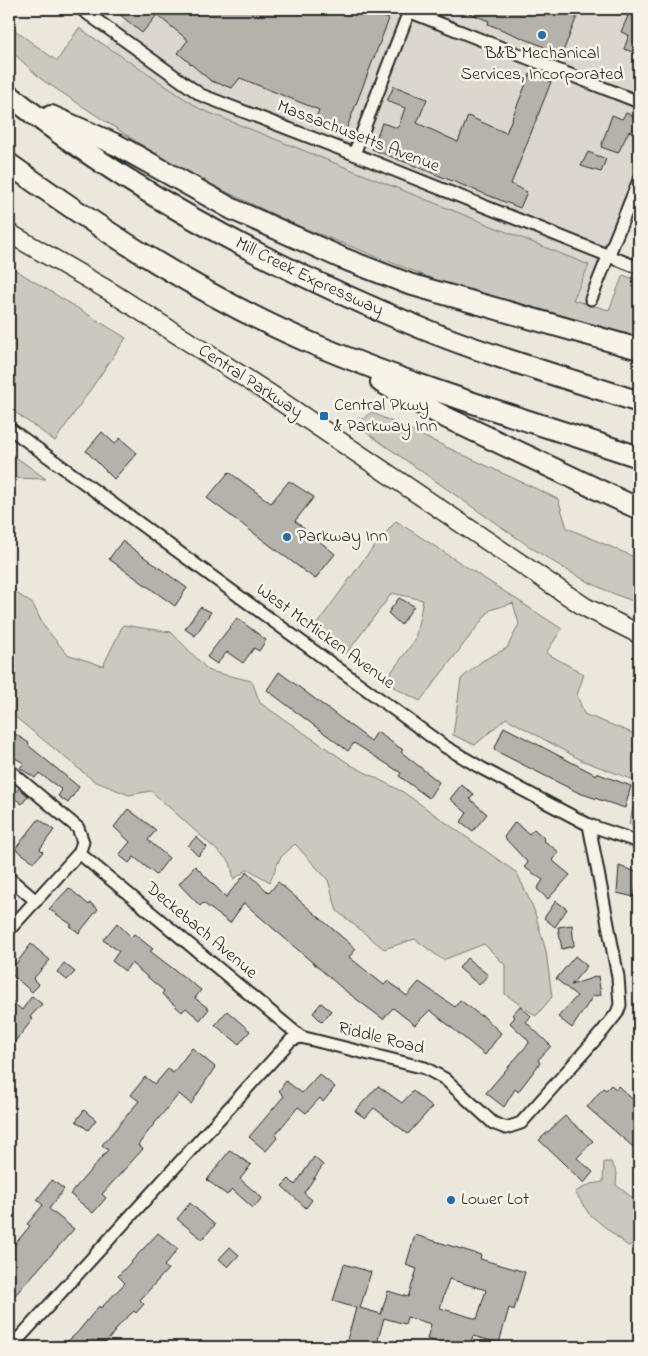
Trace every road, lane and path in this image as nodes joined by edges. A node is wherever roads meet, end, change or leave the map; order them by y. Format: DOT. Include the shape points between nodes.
graph roads {
  1 [pos="81,9"];
  2 [pos="408,10"];
  3 [pos="12,97"];
  4 [pos="639,102"];
  5 [pos="354,154"];
  6 [pos="9,164"];
  7 [pos="639,180"];
  8 [pos="9,233"];
  9 [pos="609,256"];
  10 [pos="639,268"];
  11 [pos="590,299"];
  12 [pos="316,346"];
  13 [pos="639,349"];
  14 [pos="639,402"];
  15 [pos="9,428"];
  16 [pos="639,457"];
  17 [pos="639,509"];
  18 [pos="639,634"];
  19 [pos="9,770"];
  20 [pos="589,825"];
  21 [pos="639,842"];
  22 [pos="79,853"];
  23 [pos="9,878"];
  24 [pos="36,901"];
  25 [pos="9,930"];
  26 [pos="301,1037"];
  27 [pos="11,1347"];
  1 -- 5 [label="street, Massachusetts Avenue" via="201,95"];
  2 -- 4 [label="street"];
  2 -- 5 [label="street"];
  3 -- 13 [label="highway" via="117,145 232,209 342,258 409,284"];
  3 -- 14 [label="highway, Mill Creek Expressway" via="126,178 264,258 422,328"];
  5 -- 9 [label="street, Massachusetts Avenue"];
  6 -- 12 [label="highway" via="194,284"];
  7 -- 9 [label="street"];
  8 -- 18 [label="main road, Central Parkway" via="111,292 259,387 585,607"];
  9 -- 10 [label="street, Massachusetts Avenue"];
  9 -- 11 [label="street"];
  12 -- 16 [label="highway" via="475,405"];
  12 -- 17 [label="highway" via="443,416"];
  15 -- 20 [label="street, West McMicken Avenue" via="444,746"];
  19 -- 22 [label="street" via="78,828 83,842"];
  20 -- 21 [label="street, West McMicken Avenue"];
  20 -- 26 [label="street, Riddle Road" via="618,977 620,1005 607,1025 520,1123 506,1128 493,1123 445,1079 425,1068"];
  22 -- 24 [label="street"];
  22 -- 26 [label="street, Deckebach Avenue"];
  23 -- 24 [label="street"];
  24 -- 25 [label="street"];
  26 -- 27 [label="street" via="284,1045"];
}
